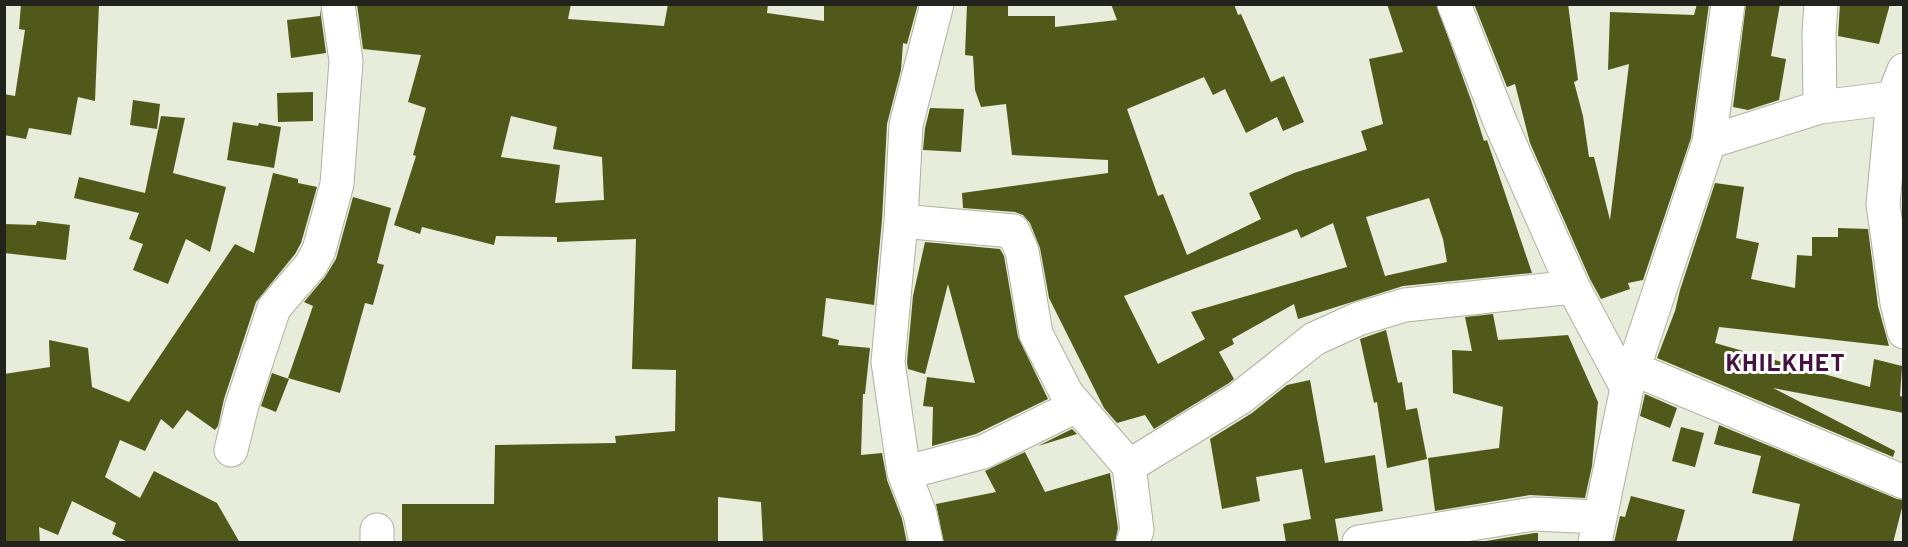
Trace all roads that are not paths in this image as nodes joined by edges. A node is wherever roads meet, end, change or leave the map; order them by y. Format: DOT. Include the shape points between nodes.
graph roads {
  1 [pos="338,4"];
  2 [pos="937,4"];
  3 [pos="1454,4"];
  4 [pos="1728,4"];
  5 [pos="1821,4"];
  6 [pos="1898,84"];
  7 [pos="1820,107"];
  8 [pos="1709,142"];
  9 [pos="901,221"];
  10 [pos="1573,287"];
  11 [pos="1904,332"];
  12 [pos="1631,378"];
  13 [pos="1076,406"];
  14 [pos="231,450"];
  15 [pos="1129,466"];
  16 [pos="904,473"];
  17 [pos="1904,482"];
  18 [pos="1597,530"];
  19 [pos="926,543"];
  20 [pos="1133,543"];
  21 [pos="1359,543"];
  1 -- 14 [label="street" via="346,60 336,184 319,250 274,308"];
  2 -- 9 [label="street" via="906,125"];
  3 -- 10 [label="street" via="1501,124"];
  4 -- 8 [label="street"];
  5 -- 7 [label="street"];
  6 -- 7 [label="street"];
  6 -- 11 [label="street" via="1883,204"];
  7 -- 8 [label="street"];
  8 -- 12 [label="street"];
  9 -- 13 [label="street" via="1013,231 1022,251 1036,334"];
  9 -- 16 [label="street" via="888,362"];
  10 -- 12 [label="street"];
  10 -- 15 [label="street" via="1405,305 1358,319 1314,339 1240,398"];
  12 -- 17 [label="street"];
  12 -- 18 [label="street"];
  13 -- 15 [label="street"];
  13 -- 16 [label="street" via="983,452"];
  15 -- 20 [label="street" via="1137,530"];
  16 -- 19 [label="street"];
  18 -- 21 [label="street" via="1533,514"];
}
